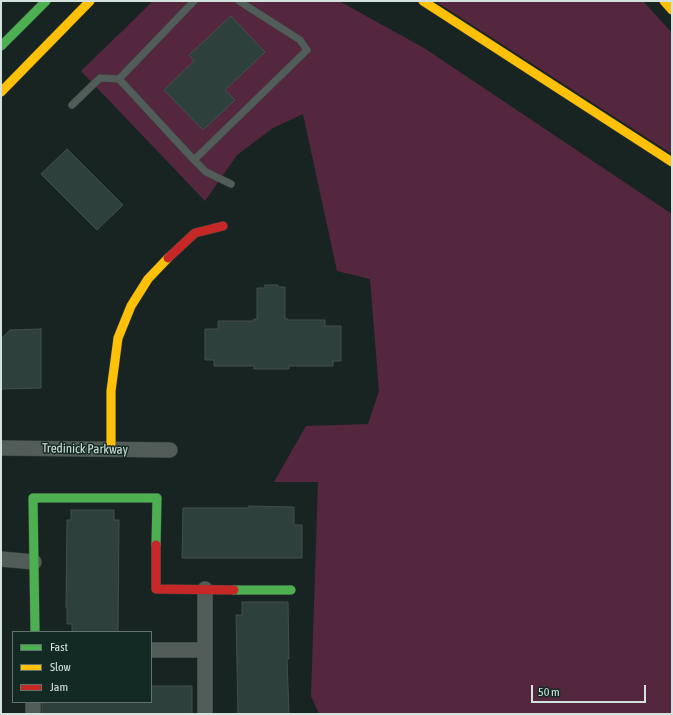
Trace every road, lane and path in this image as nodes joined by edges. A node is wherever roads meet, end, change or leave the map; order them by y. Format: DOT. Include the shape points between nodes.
graph roads {
  1 [pos="46,1"];
  2 [pos="90,1"];
  3 [pos="194,1"];
  4 [pos="239,1"];
  5 [pos="423,1"];
  6 [pos="664,1"];
  7 [pos="672,10"];
  8 [pos="1,46"];
  9 [pos="119,79"];
  10 [pos="1,92"];
  11 [pos="72,106"];
  12 [pos="194,160"];
  13 [pos="672,162"];
  14 [pos="231,184"];
  15 [pos="223,226"];
  16 [pos="1,448"];
  17 [pos="112,450"];
  18 [pos="170,450"];
  19 [pos="1,560"];
  20 [pos="34,562"];
  21 [pos="205,589"];
  22 [pos="291,590"];
  23 [pos="35,631"];
  24 [pos="152,650"];
  25 [pos="205,650"];
  26 [pos="33,703"];
  27 [pos="33,714"];
  28 [pos="205,714"];
  1 -- 8 [label="main road"];
  2 -- 10 [label="main road"];
  3 -- 9 [label="lane"];
  4 -- 12 [label="lane" via="300,40 308,50"];
  5 -- 13 [label="main road"];
  6 -- 7 [label="main road"];
  9 -- 11 [label="lane" via="100,78"];
  9 -- 12 [label="lane"];
  12 -- 14 [label="lane" via="206,172"];
  15 -- 17 [label="main road" via="196,233 148,279 131,306 118,338 114,363 111,391"];
  16 -- 17 [label="street, Tredinick Parkway"];
  17 -- 18 [label="street, Tredinick Parkway"];
  19 -- 20 [label="street"];
  20 -- 21 [label="main road" via="33,498 157,498 156,589"];
  20 -- 23 [label="main road"];
  21 -- 22 [label="main road"];
  21 -- 25 [label="street"];
  24 -- 25 [label="street"];
  25 -- 28 [label="street"];
  26 -- 27 [label="street"];
}
